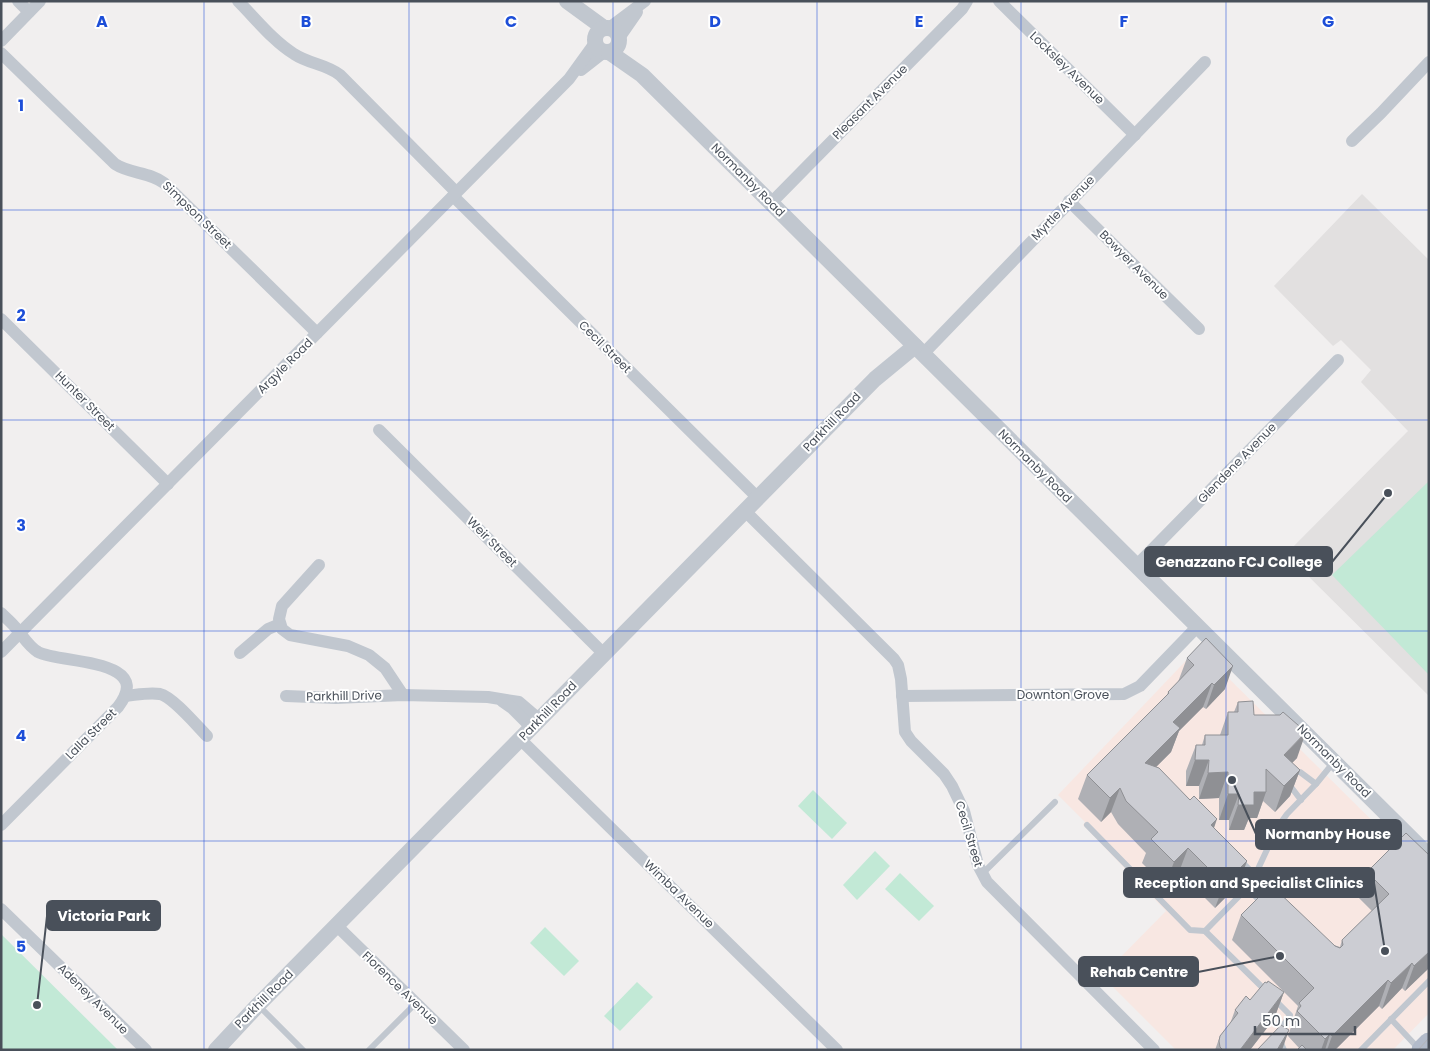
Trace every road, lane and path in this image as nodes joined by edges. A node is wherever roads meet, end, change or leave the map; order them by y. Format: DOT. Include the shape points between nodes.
graph roads {
  1 [pos="18,1"];
  2 [pos="40,1"];
  3 [pos="238,1"];
  4 [pos="967,1"];
  5 [pos="999,1"];
  6 [pos="644,2"];
  7 [pos="570,4"];
  8 [pos="29,12"];
  9 [pos="607,40"];
  10 [pos="1,41"];
  11 [pos="1,53"];
  12 [pos="1205,62"];
  13 [pos="1429,62"];
  14 [pos="1135,135"];
  15 [pos="1352,141"];
  16 [pos="455,194"];
  17 [pos="1069,201"];
  18 [pos="771,202"];
  19 [pos="1,319"];
  20 [pos="1199,329"];
  21 [pos="317,333"];
  22 [pos="915,346"];
  23 [pos="1338,360"];
  24 [pos="379,430"];
  25 [pos="168,484"];
  26 [pos="758,498"];
  27 [pos="744,512"];
  28 [pos="319,566"];
  29 [pos="1136,566"];
  30 [pos="1,613"];
  31 [pos="280,624"];
  32 [pos="1197,627"];
  33 [pos="20,634"];
  34 [pos="1,652"];
  35 [pos="240,653"];
  36 [pos="604,654"];
  37 [pos="403,695"];
  38 [pos="125,696"];
  39 [pos="286,696"];
  40 [pos="902,696"];
  41 [pos="530,729"];
  42 [pos="207,736"];
  43 [pos="1335,762"];
  44 [pos="1316,784"];
  45 [pos="1301,800"];
  46 [pos="1055,802"];
  47 [pos="1,825"];
  48 [pos="1087,825"];
  49 [pos="1236,856"];
  50 [pos="1429,856"];
  51 [pos="982,874"];
  52 [pos="1256,876"];
  53 [pos="1248,889"];
  54 [pos="1266,907"];
  55 [pos="1,909"];
  56 [pos="337,926"];
  57 [pos="1205,931"];
  58 [pos="1429,981"];
  59 [pos="416,1003"];
  60 [pos="258,1005"];
  61 [pos="1390,1019"];
  62 [pos="1429,1043"];
  63 [pos="217,1047"];
  64 [pos="144,1049"];
  65 [pos="303,1050"];
  66 [pos="369,1050"];
  67 [pos="464,1050"];
  68 [pos="837,1050"];
  69 [pos="1154,1050"];
  70 [pos="1284,1050"];
  71 [pos="1361,1050"];
  72 [pos="1421,1050"];
  1 -- 8 [label="street"];
  2 -- 8 [label="street"];
  3 -- 16 [label="street, Cecil Street" via="290,51 340,76"];
  4 -- 18 [label="street, Pleasant Avenue"];
  5 -- 14 [label="street, Locksley Avenue"];
  6 -- 9 [label="street, Argyle Road"];
  7 -- 9 [label="street, Normanby Road"];
  8 -- 10 [label="street"];
  9 -- 16 [label="street, Argyle Road"];
  9 -- 18 [label="street, Normanby Road"];
  11 -- 21 [label="street, Simpson Street" via="115,164 164,182"];
  12 -- 14 [label="street, Myrtle Avenue"];
  13 -- 15 [label="street"];
  14 -- 17 [label="street, Myrtle Avenue"];
  16 -- 21 [label="street, Argyle Road"];
  16 -- 26 [label="street, Cecil Street"];
  17 -- 20 [label="street, Bowyer Avenue"];
  17 -- 22 [label="street, Myrtle Avenue"];
  18 -- 22 [label="street, Normanby Road"];
  19 -- 25 [label="street, Hunter Street"];
  21 -- 25 [label="street, Argyle Road"];
  22 -- 26 [label="street, Parkhill Road" via="874,379"];
  22 -- 29 [label="street, Normanby Road"];
  23 -- 29 [label="street, Glendene Avenue"];
  24 -- 36 [label="street, Weir Street"];
  25 -- 33 [label="street, Argyle Road"];
  26 -- 27 [label="street, Parkhill Road"];
  27 -- 36 [label="street, Parkhill Road"];
  27 -- 40 [label="street, Cecil Street" via="888,652 898,665"];
  28 -- 31 [label="street" via="282,606"];
  29 -- 32 [label="street, Normanby Road"];
  30 -- 33 [label="street, Lalla Street"];
  31 -- 35 [label="street" via="268,629"];
  31 -- 37 [label="street, Parkhill Drive" via="290,635 348,646 369,655 385,668"];
  32 -- 40 [label="street, Downton Grove" via="1140,686 1124,694"];
  32 -- 43 [label="street, Normanby Road"];
  33 -- 34 [label="street, Argyle Road"];
  33 -- 38 [label="street, Lalla Street" via="40,652 114,669 126,683"];
  36 -- 41 [label="street, Parkhill Road"];
  37 -- 39 [label="street, Parkhill Drive"];
  37 -- 41 [label="street, Parkhill Drive" via="465,695 500,700 512,708"];
  38 -- 42 [label="street" via="162,695"];
  38 -- 47 [label="street, Lalla Street" via="118,707"];
  40 -- 51 [label="street, Cecil Street" via="905,732 944,774 958,798"];
  41 -- 56 [label="street, Parkhill Road"];
  41 -- 68 [label="street, Wimba Avenue"];
  43 -- 44 [label="lane"];
  43 -- 50 [label="street, Normanby Road"];
  44 -- 45 [label="lane"];
  44 -- 45 [label="lane" via="1300,772 1291,774 1288,783"];
  45 -- 52 [label="lane" via="1277,828"];
  46 -- 51 [label="lane"];
  48 -- 57 [label="lane" via="1190,930"];
  49 -- 52 [label="lane"];
  51 -- 69 [label="street, Cecil Street"];
  52 -- 53 [label="lane"];
  53 -- 54 [label="lane"];
  53 -- 57 [label="lane"];
  55 -- 64 [label="street, Adeney Avenue"];
  56 -- 59 [label="street, Florence Avenue"];
  56 -- 60 [label="street, Parkhill Road"];
  57 -- 70 [label="lane" via="1290,1015 1279,1032"];
  58 -- 61 [label="lane"];
  59 -- 66 [label="lane"];
  59 -- 67 [label="street, Florence Avenue"];
  60 -- 63 [label="street, Parkhill Road"];
  60 -- 65 [label="lane"];
  61 -- 71 [label="lane"];
  61 -- 72 [label="lane"];
  62 -- 72 [label="main road"];
}
